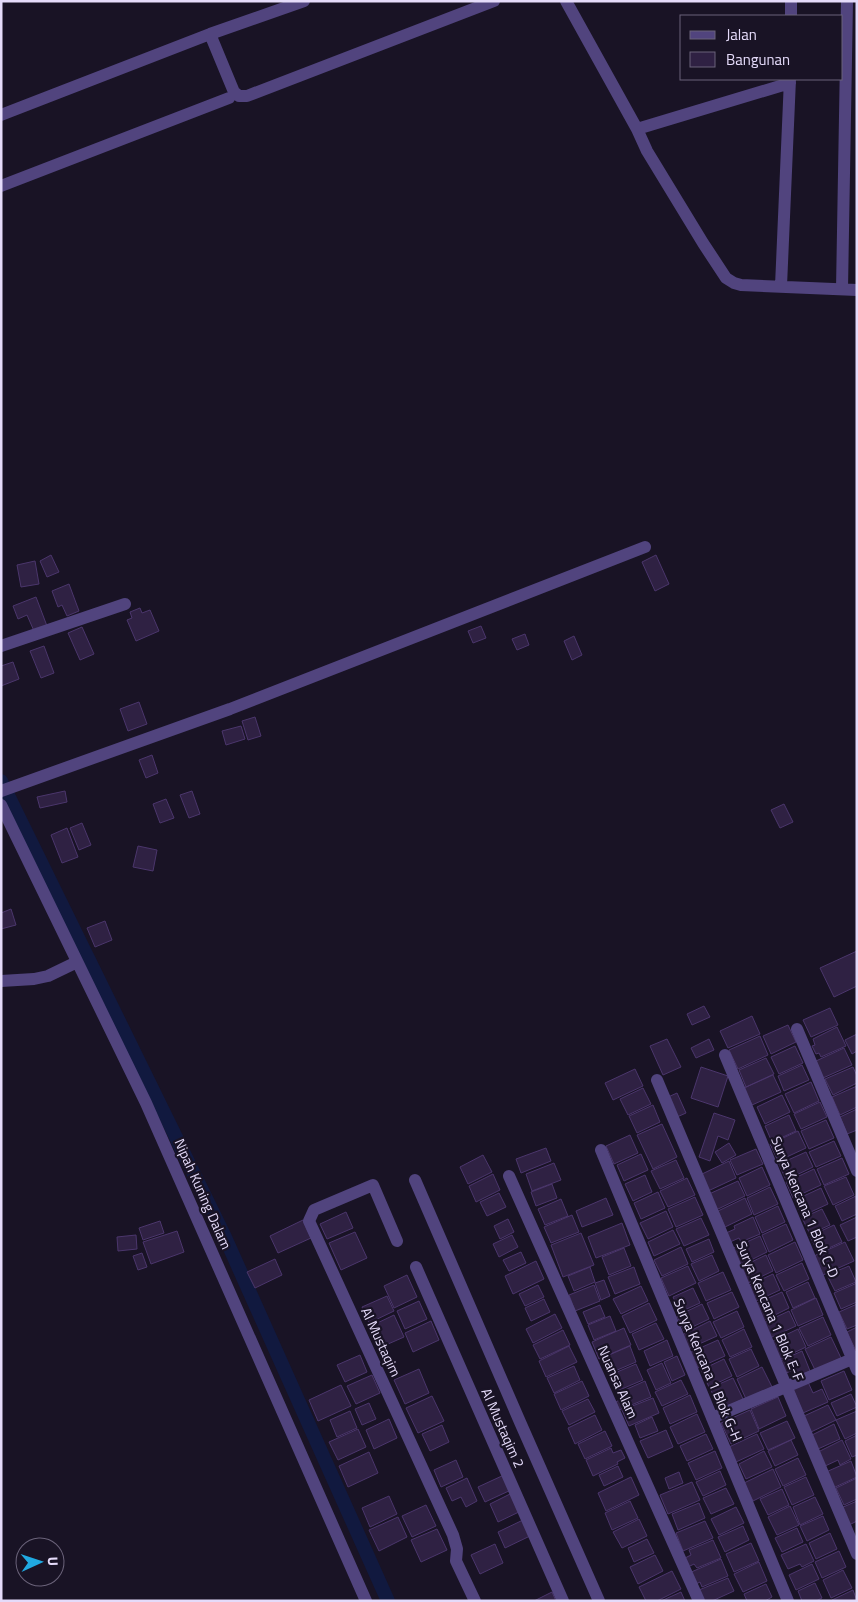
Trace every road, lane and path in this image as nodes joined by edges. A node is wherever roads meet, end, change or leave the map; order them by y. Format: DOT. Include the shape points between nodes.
graph roads {
  1 [pos="304,1"];
  2 [pos="494,1"];
  3 [pos="566,1"];
  4 [pos="791,1"];
  5 [pos="847,1"];
  6 [pos="791,15"];
  7 [pos="210,34"];
  8 [pos="790,81"];
  9 [pos="229,98"];
  10 [pos="1,115"];
  11 [pos="637,129"];
  12 [pos="1,186"];
  13 [pos="781,286"];
  14 [pos="842,289"];
  15 [pos="857,290"];
  16 [pos="645,547"];
  17 [pos="125,604"];
  18 [pos="1,646"];
  19 [pos="6,789"];
  20 [pos="1,805"];
  21 [pos="78,962"];
  22 [pos="1,982"];
  23 [pos="797,1029"];
  24 [pos="725,1055"];
  25 [pos="657,1080"];
  26 [pos="600,1150"];
  27 [pos="857,1171"];
  28 [pos="509,1176"];
  29 [pos="415,1180"];
  30 [pos="398,1241"];
  31 [pos="416,1267"];
  32 [pos="855,1362"];
  33 [pos="786,1387"];
  34 [pos="712,1418"];
  35 [pos="857,1554"];
  36 [pos="366,1601"];
  37 [pos="475,1601"];
  38 [pos="563,1601"];
  39 [pos="599,1601"];
  40 [pos="699,1601"];
  41 [pos="788,1601"];
  1 -- 7 [label="street"];
  2 -- 7 [label="street" via="247,96 234,92"];
  3 -- 11 [label="street"];
  4 -- 6 [label="street"];
  5 -- 14 [label="street"];
  7 -- 10 [label="street"];
  8 -- 11 [label="street"];
  8 -- 13 [label="street"];
  9 -- 12 [label="street"];
  11 -- 13 [label="street" via="647,151 726,278 742,285"];
  13 -- 14 [label="street"];
  14 -- 15 [label="street"];
  16 -- 19 [label="street" via="230,710"];
  17 -- 18 [label="street"];
  20 -- 21 [label="street, Nipah Kuning Dalam"];
  21 -- 22 [label="street" via="41,978"];
  21 -- 36 [label="street, Nipah Kuning Dalam" via="146,1103"];
  23 -- 27 [label="street"];
  24 -- 32 [label="street, Surya Kencana 1 Blok C-D"];
  25 -- 33 [label="street, Surya Kencana 1 Blok E-F"];
  26 -- 34 [label="street, Surya Kencana 1 Blok G-H"];
  28 -- 40 [label="street, Nuansa Alam"];
  29 -- 39 [label="street"];
  30 -- 37 [label="street, Al Mustaqim" via="373,1185 314,1210 309,1221 453,1535 456,1561"];
  31 -- 38 [label="street, Al Mustaqim 2"];
  32 -- 33 [label="street"];
  33 -- 34 [label="street"];
  33 -- 35 [label="street, Surya Kencana 1 Blok E-F"];
  34 -- 41 [label="street, Surya Kencana 1 Blok G-H"];
}
